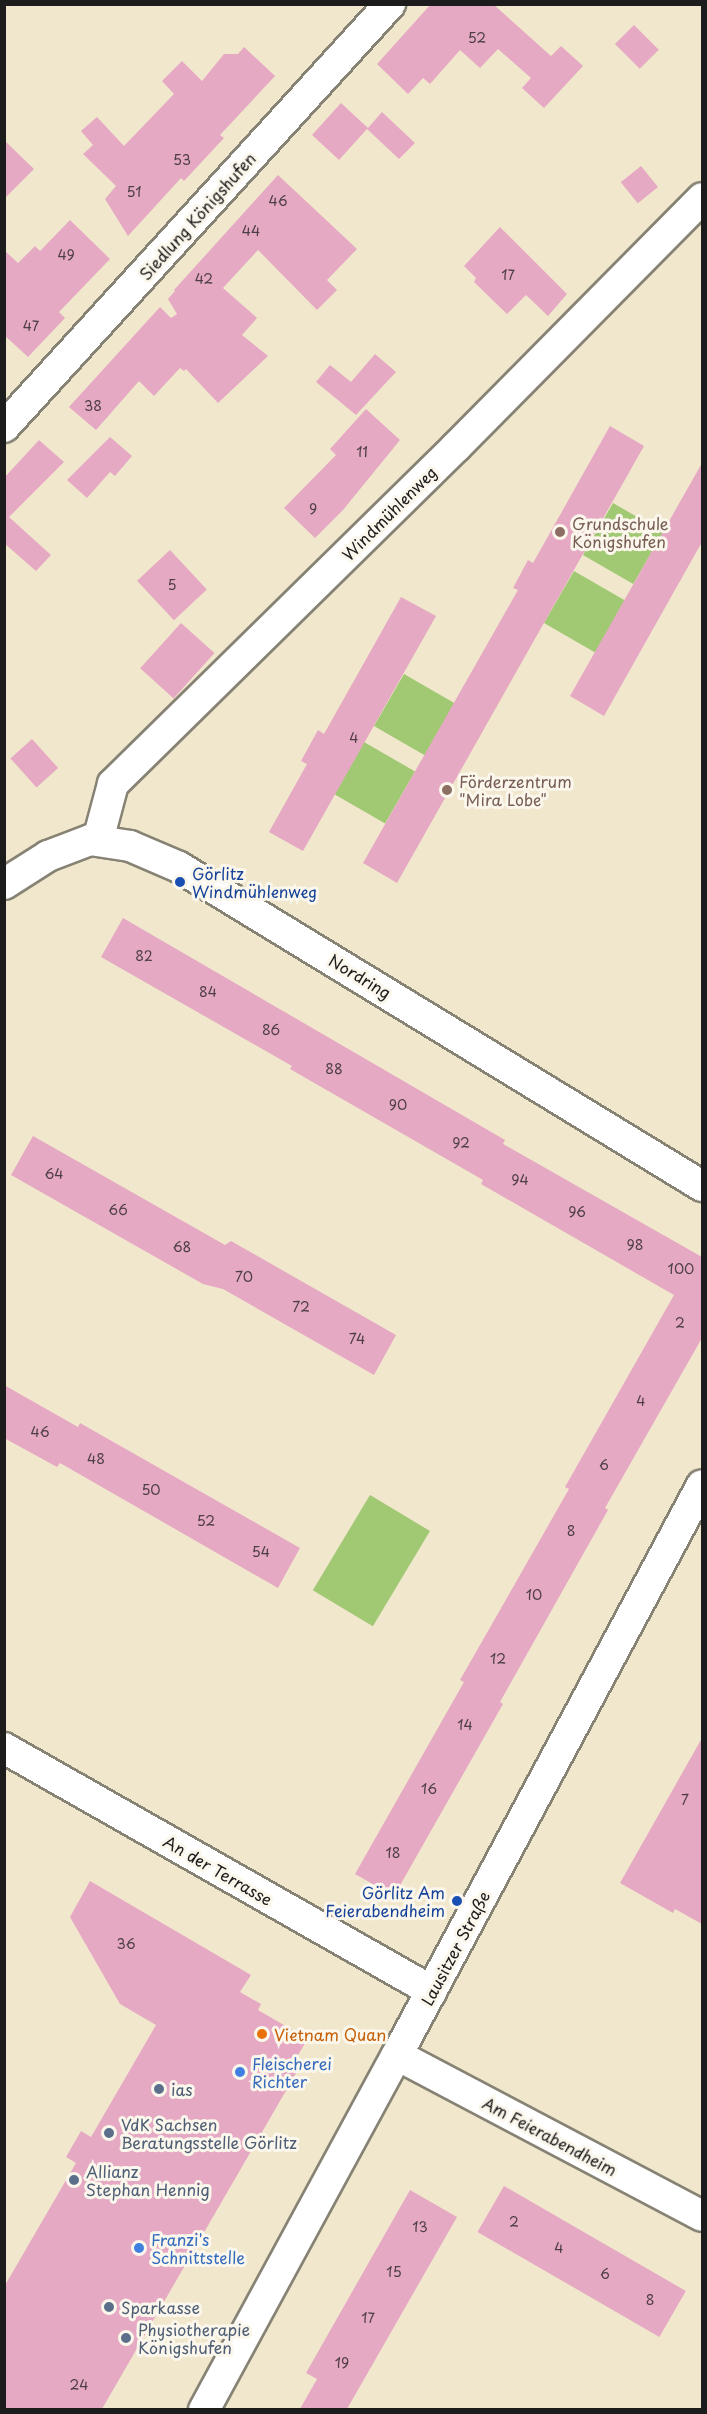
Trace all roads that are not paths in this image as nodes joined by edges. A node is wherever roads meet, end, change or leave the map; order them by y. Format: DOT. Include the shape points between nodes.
graph roads {
  1 [pos="390,4"];
  2 [pos="702,198"];
  3 [pos="4,427"];
  4 [pos="98,840"];
  5 [pos="4,884"];
  6 [pos="702,1186"];
  7 [pos="702,1485"];
  8 [pos="4,1748"];
  9 [pos="432,1991"];
  10 [pos="397,2055"];
  11 [pos="702,2216"];
  12 [pos="204,2409"];
  1 -- 3 [label="street, Siedlung Königshufen"];
  2 -- 4 [label="street, Windmühlenweg" via="456,447 113,784"];
  4 -- 5 [label="street, Nordring" via="48,856"];
  4 -- 6 [label="street, Nordring" via="130,846 186,870"];
  7 -- 9 [label="street, Lausitzer Straße"];
  8 -- 9 [label="street, An der Terrasse"];
  9 -- 10 [label="street, Lausitzer Straße"];
  10 -- 11 [label="street, Am Feierabendheim"];
  10 -- 12 [label="street, Lausitzer Straße"];
}
